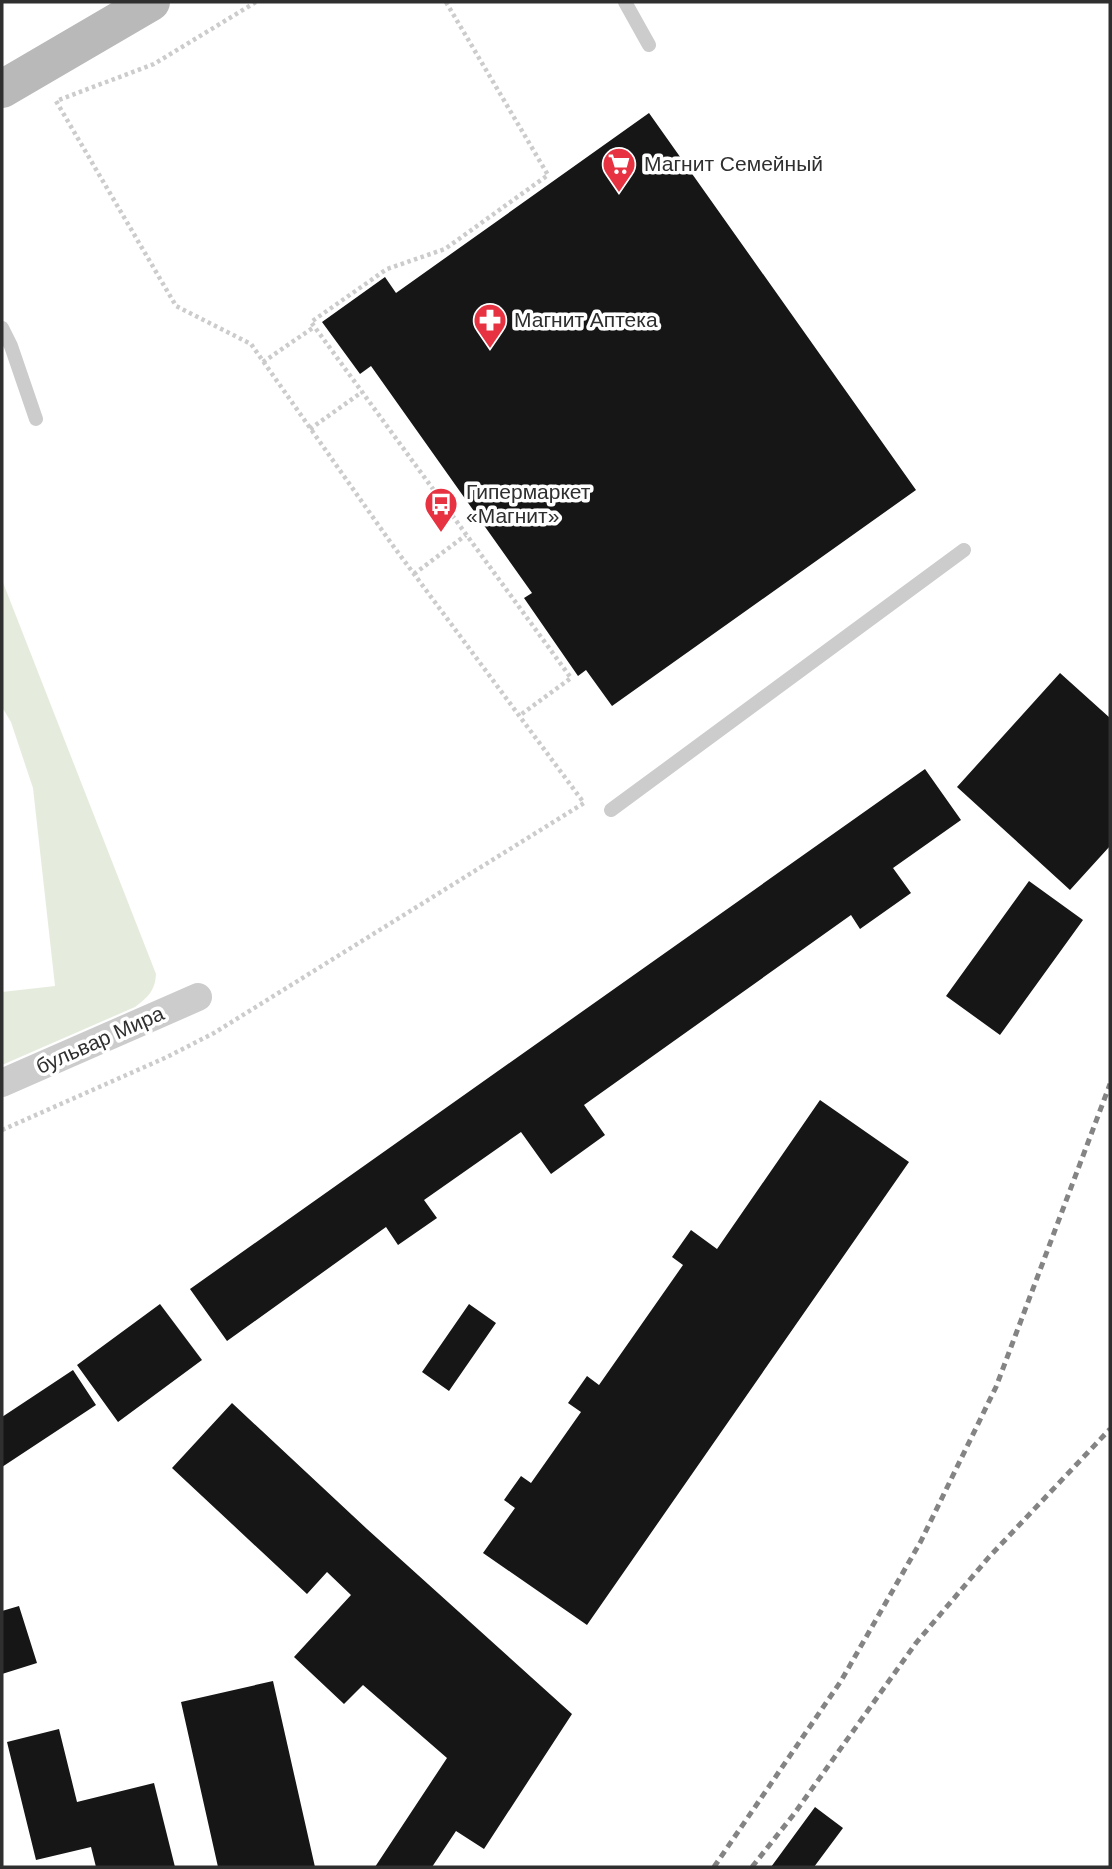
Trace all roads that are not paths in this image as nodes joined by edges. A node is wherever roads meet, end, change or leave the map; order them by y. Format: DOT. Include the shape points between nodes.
graph roads {
  1 [pos="150,2"];
  2 [pos="625,2"];
  3 [pos="649,45"];
  4 [pos="2,89"];
  5 [pos="2,328"];
  6 [pos="36,419"];
  7 [pos="964,550"];
  8 [pos="611,810"];
  9 [pos="198,997"];
  10 [pos="2,1083"];
  1 -- 4 [label="main road"];
  2 -- 3 [label="lane"];
  5 -- 6 [label="lane"];
  7 -- 8 [label="lane"];
  9 -- 10 [label="street, бульвар Мира"];
}
